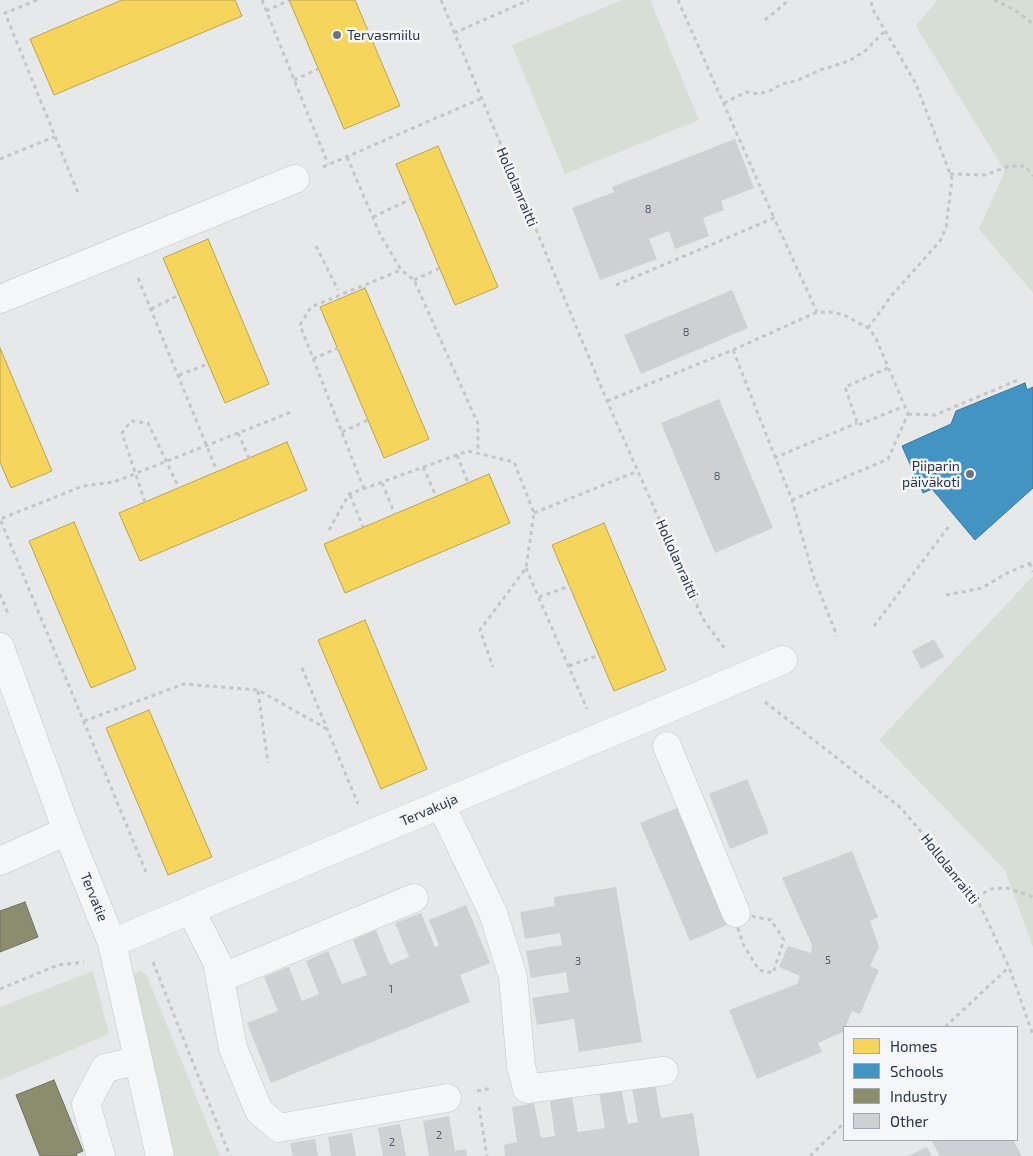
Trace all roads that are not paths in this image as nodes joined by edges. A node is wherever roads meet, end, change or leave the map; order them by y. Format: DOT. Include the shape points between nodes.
graph roads {
  1 [pos="295,179"];
  2 [pos="0,299"];
  3 [pos="0,647"];
  4 [pos="784,660"];
  5 [pos="668,746"];
  6 [pos="441,805"];
  7 [pos="67,831"];
  8 [pos="0,860"];
  9 [pos="414,898"];
  10 [pos="191,911"];
  11 [pos="736,913"];
  12 [pos="114,951"];
  13 [pos="221,978"];
  14 [pos="137,1061"];
  15 [pos="664,1071"];
  16 [pos="447,1098"];
  17 [pos="101,1156"];
  18 [pos="160,1156"];
  1 -- 2 [label="street"];
  3 -- 7 [label="street, Tervatie"];
  4 -- 6 [label="street, Tervakuja"];
  5 -- 11 [label="street"];
  6 -- 10 [label="street, Tervakuja"];
  6 -- 15 [label="street" via="493,913 502,940 513,977 521,1066 527,1089"];
  7 -- 8 [label="street"];
  7 -- 12 [label="street, Tervatie"];
  9 -- 13 [label="street"];
  10 -- 12 [label="street, Tervakuja"];
  10 -- 13 [label="street" via="217,962"];
  12 -- 14 [label="street, Tervatie"];
  13 -- 16 [label="street" via="234,1048 259,1111 279,1128"];
  14 -- 17 [label="street" via="106,1068 86,1104"];
  14 -- 18 [label="street, Tervatie"];
}
